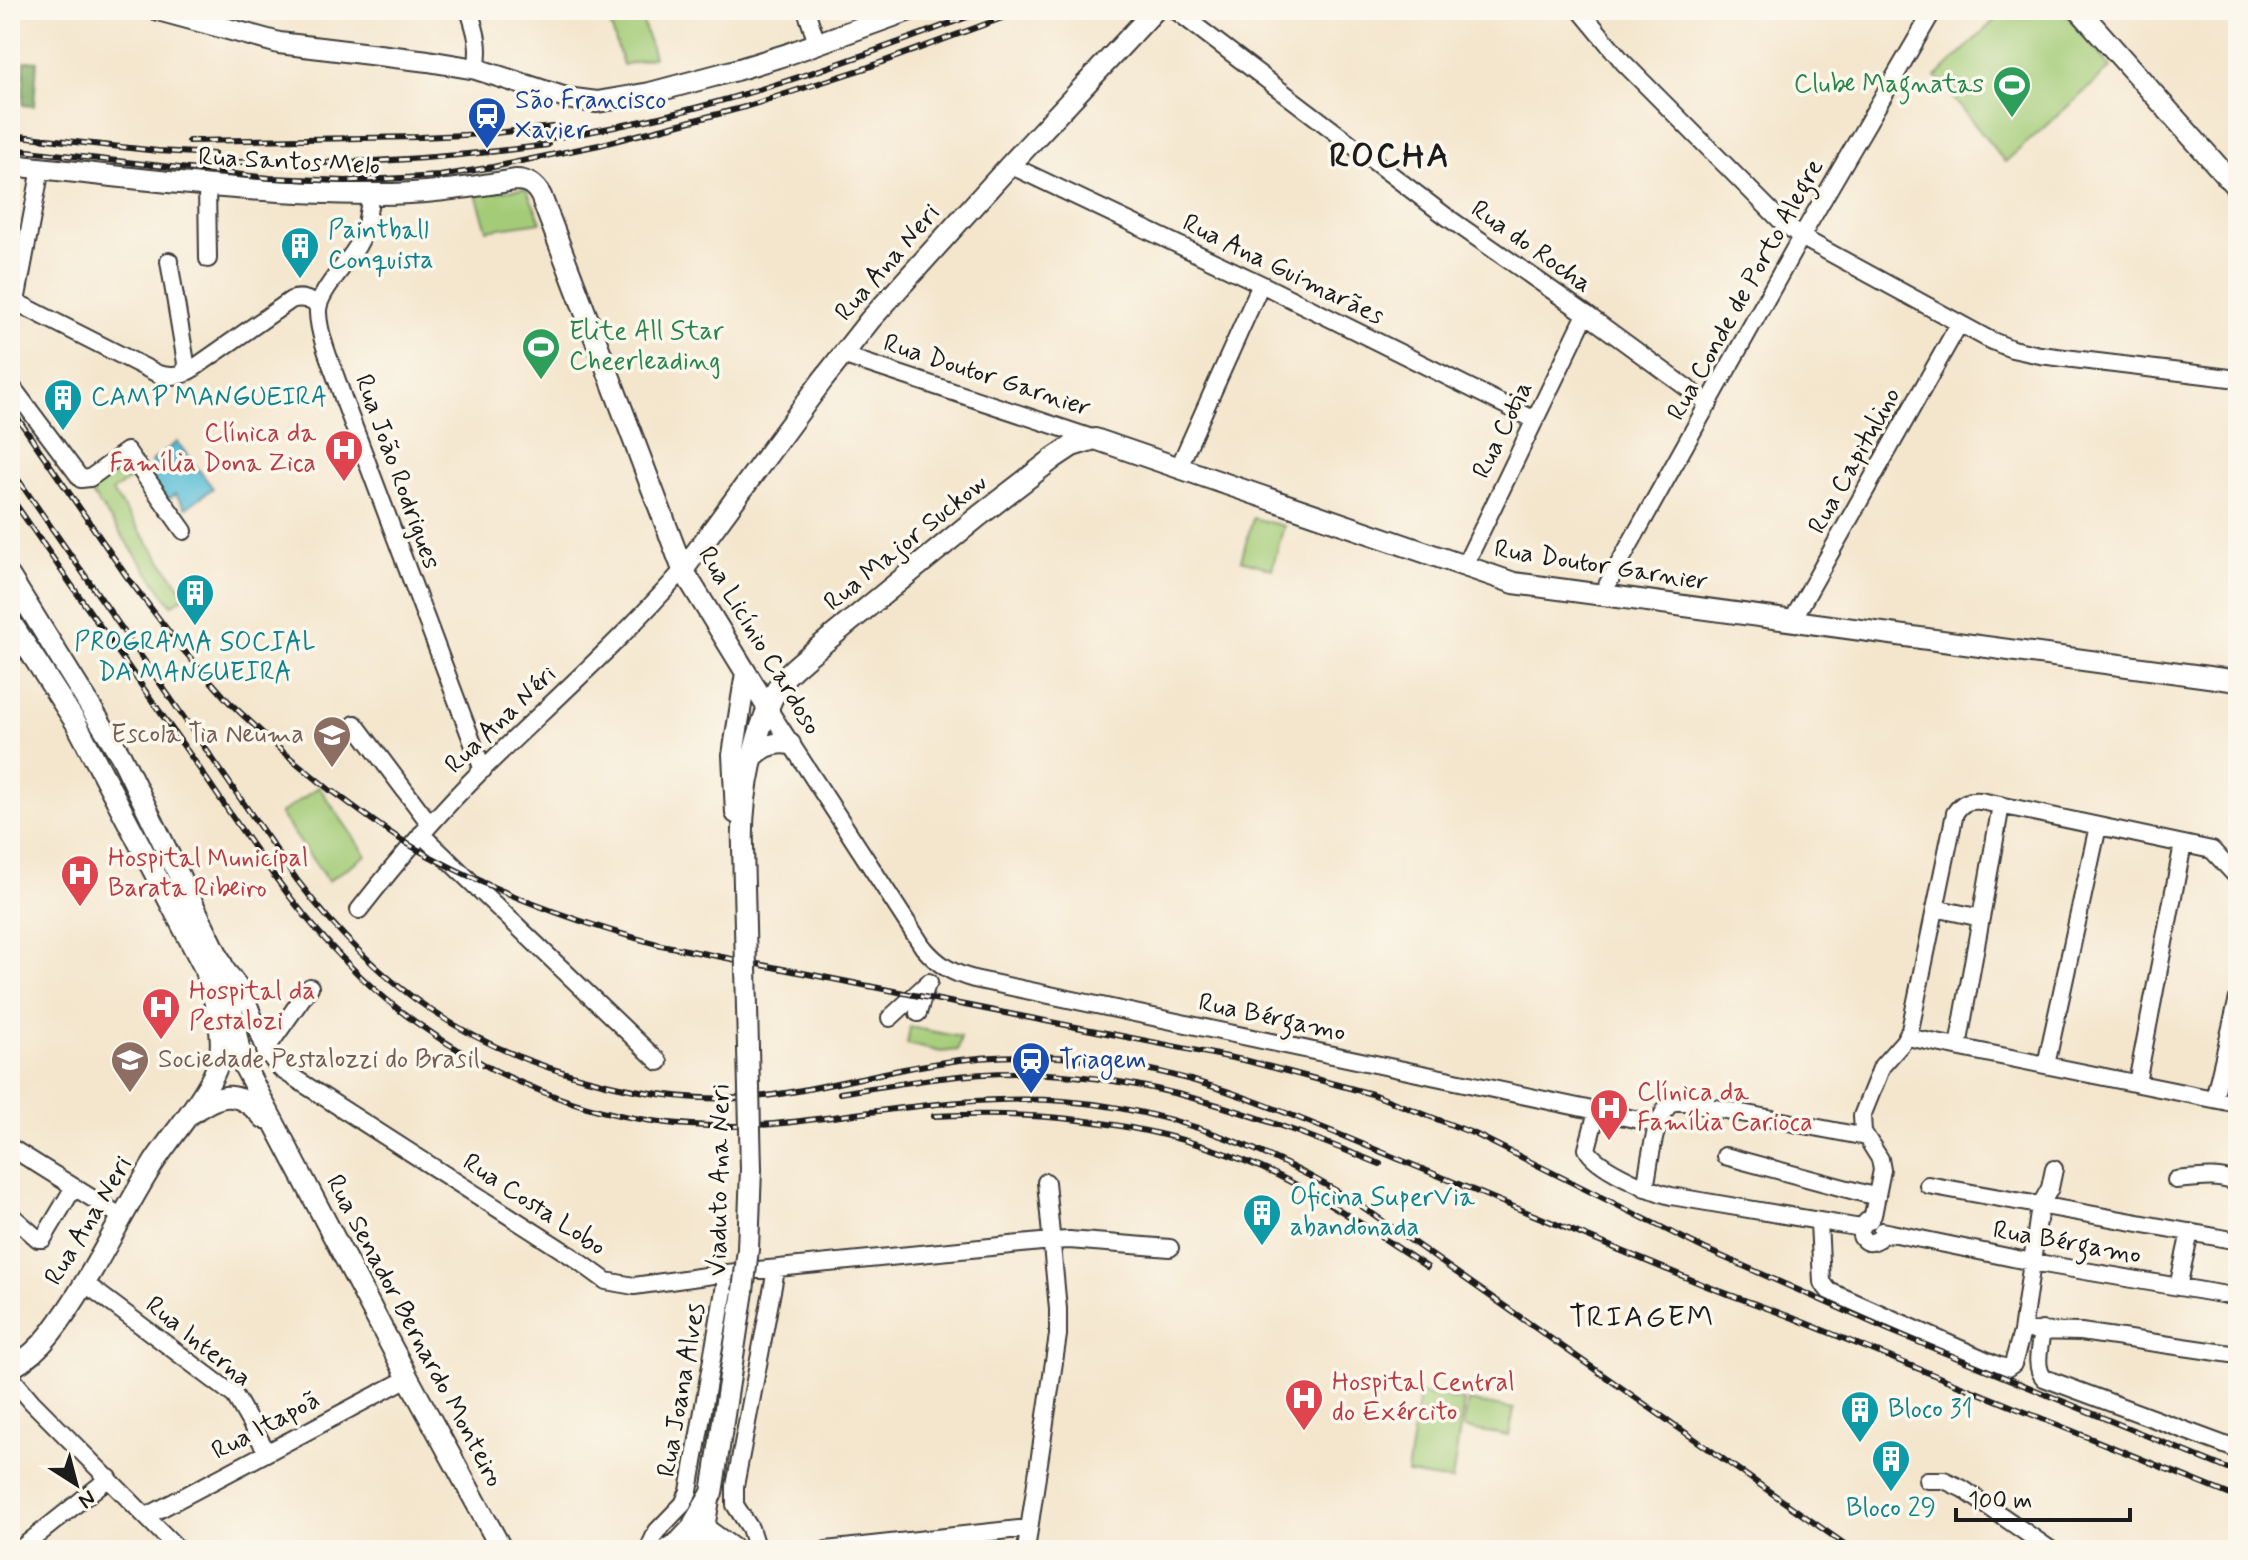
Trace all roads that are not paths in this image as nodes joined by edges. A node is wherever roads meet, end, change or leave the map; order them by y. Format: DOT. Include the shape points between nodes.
graph roads {
  1 [pos="158,10"];
  2 [pos="469,10"];
  3 [pos="806,10"];
  4 [pos="910,10"];
  5 [pos="1155,10"];
  6 [pos="1175,10"];
  7 [pos="1580,10"];
  8 [pos="2079,10"];
  9 [pos="1931,12"];
  10 [pos="817,43"];
  11 [pos="476,69"];
  12 [pos="10,165"];
  13 [pos="1010,165"];
  14 [pos="41,168"];
  15 [pos="2235,180"];
  16 [pos="207,184"];
  17 [pos="532,184"];
  18 [pos="371,194"];
  19 [pos="1801,237"];
  20 [pos="208,259"];
  21 [pos="169,261"];
  22 [pos="1261,284"];
  23 [pos="318,305"];
  24 [pos="13,306"];
  25 [pos="1586,314"];
  26 [pos="1959,324"];
  27 [pos="842,355"];
  28 [pos="184,374"];
  29 [pos="2238,379"];
  30 [pos="10,384"];
  31 [pos="1709,404"];
  32 [pos="1535,420"];
  33 [pos="1095,439"];
  34 [pos="1178,469"];
  35 [pos="184,531"];
  36 [pos="1464,567"];
  37 [pos="683,570"];
  38 [pos="10,577"];
  39 [pos="1601,596"];
  40 [pos="10,621"];
  41 [pos="1792,621"];
  42 [pos="746,673"];
  43 [pos="782,680"];
  44 [pos="2238,681"];
  45 [pos="769,710"];
  46 [pos="355,724"];
  47 [pos="104,728"];
  48 [pos="83,737"];
  49 [pos="790,744"];
  50 [pos="121,756"];
  51 [pos="752,758"];
  52 [pos="100,769"];
  53 [pos="483,770"];
  54 [pos="2001,805"];
  55 [pos="2098,826"];
  56 [pos="426,829"];
  57 [pos="743,839"];
  58 [pos="2183,844"];
  59 [pos="2238,878"];
  60 [pos="1935,908"];
  61 [pos="359,910"];
  62 [pos="1981,918"];
  63 [pos="940,965"];
  64 [pos="223,966"];
  65 [pos="929,982"];
  66 [pos="310,987"];
  67 [pos="2238,998"];
  68 [pos="918,1013"];
  69 [pos="890,1018"];
  70 [pos="1907,1037"];
  71 [pos="1958,1047"];
  72 [pos="265,1051"];
  73 [pos="659,1062"];
  74 [pos="2046,1065"];
  75 [pos="2137,1083"];
  76 [pos="2214,1099"];
  77 [pos="2238,1104"];
  78 [pos="1597,1111"];
  79 [pos="1658,1124"];
  80 [pos="176,1130"];
  81 [pos="281,1136"];
  82 [pos="1866,1137"];
  83 [pos="10,1147"];
  84 [pos="1725,1156"];
  85 [pos="2054,1169"];
  86 [pos="2176,1180"];
  87 [pos="1046,1182"];
  88 [pos="2238,1183"];
  89 [pos="1928,1185"];
  90 [pos="74,1187"];
  91 [pos="1645,1188"];
  92 [pos="1877,1197"];
  93 [pos="2040,1206"];
  94 [pos="10,1214"];
  95 [pos="122,1217"];
  96 [pos="1819,1222"];
  97 [pos="1872,1227"];
  98 [pos="2190,1232"];
  99 [pos="1051,1241"];
  100 [pos="2238,1241"];
  101 [pos="1170,1248"];
  102 [pos="2032,1262"];
  103 [pos="776,1270"];
  104 [pos="727,1273"];
  105 [pos="83,1284"];
  106 [pos="2178,1287"];
  107 [pos="2238,1297"];
  108 [pos="2042,1330"];
  109 [pos="2022,1332"];
  110 [pos="2238,1355"];
  111 [pos="10,1369"];
  112 [pos="10,1376"];
  113 [pos="408,1378"];
  114 [pos="2238,1450"];
  115 [pos="267,1452"];
  116 [pos="109,1478"];
  117 [pos="1927,1480"];
  118 [pos="147,1516"];
  119 [pos="664,1524"];
  120 [pos="1028,1528"];
  121 [pos="693,1533"];
  122 [pos="20,1549"];
  123 [pos="179,1550"];
  124 [pos="502,1550"];
  125 [pos="648,1550"];
  126 [pos="664,1550"];
  127 [pos="705,1550"];
  128 [pos="738,1550"];
  129 [pos="757,1550"];
  130 [pos="826,1550"];
  131 [pos="1026,1550"];
  132 [pos="2051,1550"];
  1 -- 11 [label="main road" via="279,43"];
  2 -- 11 [label="street" via="478,39"];
  3 -- 10 [label="street"];
  4 -- 10 [label="main road"];
  5 -- 13 [label="main road, Rua Ana Neri"];
  6 -- 25 [label="street, Rua do Rocha" via="1447,217"];
  7 -- 19 [label="street" via="1623,62"];
  8 -- 15 [label="main road"];
  9 -- 19 [label="street, Rua Conde de Porto Alegre"];
  10 -- 11 [label="main road" via="736,70 597,102"];
  12 -- 14 [label="main road, Rua Santos Melo"];
  13 -- 22 [label="street, Rua Ana Guimarães"];
  13 -- 27 [label="main road, Rua Ana Neri"];
  14 -- 16 [label="main road, Rua Santos Melo"];
  14 -- 24 [label="street"];
  16 -- 18 [label="main road, Rua Santos Melo"];
  16 -- 20 [label="street"];
  17 -- 18 [label="main road, Rua Santos Melo" via="515,180"];
  17 -- 37 [label="main road, Rua Licínio Cardoso" via="541,196"];
  18 -- 23 [label="street" via="359,244"];
  19 -- 26 [label="street"];
  19 -- 31 [label="street, Rua Conde de Porto Alegre"];
  21 -- 28 [label="street"];
  22 -- 32 [label="street, Rua Ana Guimarães"];
  22 -- 34 [label="street"];
  23 -- 28 [label="street" via="291,300"];
  23 -- 53 [label="street, Rua João Rodrigues" via="343,398"];
  24 -- 28 [label="street" via="158,374"];
  25 -- 31 [label="street, Rua do Rocha"];
  25 -- 32 [label="street, Rua Cotia"];
  26 -- 29 [label="street" via="2012,349 2040,355"];
  26 -- 41 [label="street, Rua Capitulino"];
  27 -- 33 [label="street, Rua Doutor Garnier"];
  27 -- 37 [label="main road, Rua Ana Neri"];
  30 -- 35 [label="street" via="81,479 127,451"];
  31 -- 39 [label="street, Rua Conde de Porto Alegre"];
  32 -- 36 [label="street, Rua Cotia"];
  33 -- 34 [label="main road, Rua Doutor Garnier"];
  33 -- 43 [label="main road, Rua Major Suckow" via="1054,458"];
  34 -- 36 [label="main road, Rua Doutor Garnier"];
  36 -- 39 [label="main road, Rua Doutor Garnier" via="1514,583"];
  37 -- 42 [label="main road, Rua Licínio Cardoso"];
  37 -- 53 [label="street, Rua Ana Néri"];
  38 -- 47 [label="main road"];
  39 -- 41 [label="main road, Rua Doutor Garnier"];
  40 -- 48 [label="main road"];
  41 -- 44 [label="main road, Rua Doutor Garnier"];
  42 -- 43 [label="main road"];
  42 -- 45 [label="main road, Rua Licínio Cardoso"];
  42 -- 57 [label="main road, Viaduto Ana Neri" via="733,755 735,810"];
  43 -- 45 [label="main road, Rua Major Suckow"];
  45 -- 49 [label="street, Rua Licínio Cardoso"];
  45 -- 51 [label="main road, Viaduto Ana Neri"];
  46 -- 56 [label="street"];
  47 -- 48 [label="main road"];
  47 -- 50 [label="main road"];
  48 -- 52 [label="main road"];
  49 -- 51 [label="main road" via="774,744"];
  49 -- 63 [label="street, Rua Licínio Cardoso"];
  50 -- 52 [label="main road"];
  50 -- 64 [label="main road"];
  51 -- 57 [label="main road, Viaduto Ana Neri"];
  52 -- 80 [label="main road" via="214,993 221,1054 213,1079"];
  53 -- 56 [label="street, Rua Ana Néri"];
  54 -- 55 [label="street"];
  54 -- 60 [label="street" via="1968,801 1955,813"];
  54 -- 62 [label="street"];
  55 -- 58 [label="street"];
  55 -- 74 [label="street"];
  56 -- 61 [label="street, Rua Ana Néri"];
  56 -- 73 [label="street"];
  57 -- 121 [label="main road, Viaduto Ana Neri, bridge" via="748,1249 712,1493"];
  58 -- 59 [label="street" via="2216,852"];
  58 -- 75 [label="street"];
  60 -- 62 [label="street"];
  60 -- 70 [label="street"];
  62 -- 71 [label="street"];
  63 -- 65 [label="street"];
  63 -- 78 [label="street, Rua Bérgamo" via="974,979"];
  64 -- 72 [label="street, Rua Costa Lobo" via="247,1001"];
  64 -- 81 [label="main road" via="243,1064"];
  65 -- 68 [label="street"];
  65 -- 69 [label="street"];
  66 -- 72 [label="street"];
  67 -- 76 [label="street"];
  70 -- 71 [label="street"];
  70 -- 82 [label="street" via="1878,1073 1862,1116"];
  71 -- 74 [label="street"];
  72 -- 104 [label="street, Rua Costa Lobo" via="282,1070 606,1281 634,1286"];
  74 -- 75 [label="street"];
  75 -- 76 [label="street"];
  76 -- 77 [label="street"];
  78 -- 79 [label="street, Rua Bérgamo"];
  78 -- 91 [label="street, Rua Bérgamo" via="1588,1153"];
  79 -- 82 [label="street" via="1673,1102 1684,1102"];
  79 -- 91 [label="street"];
  80 -- 81 [label="main road" via="204,1104 220,1097 238,1098 250,1102"];
  80 -- 95 [label="main road, Rua Ana Neri"];
  81 -- 113 [label="main road, Rua Senador Bernardo Monteiro"];
  82 -- 92 [label="street" via="1882,1164"];
  83 -- 90 [label="street"];
  84 -- 92 [label="street"];
  85 -- 93 [label="street"];
  86 -- 88 [label="street" via="2212,1176"];
  87 -- 99 [label="street"];
  89 -- 93 [label="street, Rua Bérgamo"];
  90 -- 94 [label="street" via="43,1239"];
  90 -- 95 [label="street"];
  91 -- 96 [label="street, Rua Bérgamo"];
  92 -- 97 [label="street"];
  93 -- 98 [label="street, Rua Bérgamo"];
  93 -- 102 [label="street"];
  95 -- 105 [label="main road, Rua Ana Neri"];
  96 -- 97 [label="street, Rua Bérgamo"];
  96 -- 109 [label="street" via="1822,1282 1834,1294 2002,1367 2013,1364"];
  97 -- 102 [label="street, Rua Bérgamo"];
  98 -- 100 [label="street, Rua Bérgamo"];
  98 -- 106 [label="street"];
  99 -- 101 [label="street, Rua Costa Lobo"];
  99 -- 103 [label="street, Rua Costa Lobo"];
  99 -- 120 [label="street" via="1058,1335"];
  102 -- 106 [label="street, Rua Bérgamo"];
  102 -- 109 [label="street"];
  103 -- 104 [label="street, Rua Costa Lobo"];
  103 -- 129 [label="street" via="735,1486 735,1505"];
  104 -- 119 [label="street, Rua Joana Alves" via="689,1491"];
  105 -- 111 [label="main road, Rua Ana Neri" via="38,1350"];
  105 -- 115 [label="street, Rua Interna" via="235,1396"];
  106 -- 107 [label="street, Rua Bérgamo"];
  108 -- 109 [label="street"];
  108 -- 110 [label="street"];
  108 -- 114 [label="street" via="2038,1365 2044,1378"];
  112 -- 116 [label="street"];
  113 -- 115 [label="street, Rua Itapoã"];
  113 -- 124 [label="main road, Rua Senador Bernardo Monteiro"];
  115 -- 118 [label="street, Rua Itapoã"];
  116 -- 118 [label="street"];
  116 -- 122 [label="street"];
  117 -- 132 [label="street" via="1944,1480 1963,1489"];
  118 -- 123 [label="street"];
  119 -- 121 [label="street"];
  119 -- 125 [label="street, Rua Joana Alves"];
  120 -- 130 [label="street"];
  120 -- 131 [label="street"];
  121 -- 126 [label="street"];
  121 -- 127 [label="street"];
  121 -- 128 [label="street"];
}
